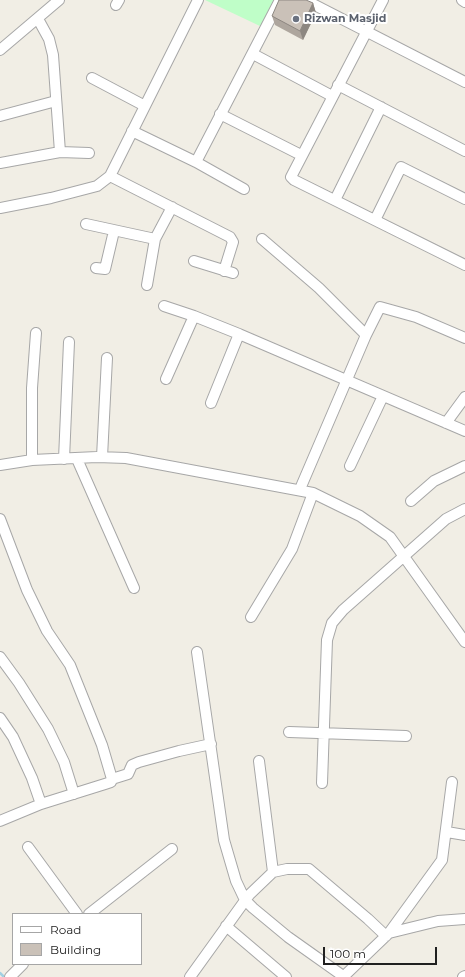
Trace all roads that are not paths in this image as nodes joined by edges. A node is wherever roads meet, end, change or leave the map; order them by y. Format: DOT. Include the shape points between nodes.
graph roads {
  1 [pos="58,0"];
  2 [pos="198,0"];
  3 [pos="280,0"];
  4 [pos="305,0"];
  5 [pos="383,0"];
  6 [pos="462,0"];
  7 [pos="465,2"];
  8 [pos="38,18"];
  9 [pos="367,32"];
  10 [pos="0,50"];
  11 [pos="253,54"];
  12 [pos="92,78"];
  13 [pos="465,82"];
  14 [pos="338,85"];
  15 [pos="332,96"];
  16 [pos="56,101"];
  17 [pos="145,106"];
  18 [pos="381,107"];
  19 [pos="220,114"];
  20 [pos="0,116"];
  21 [pos="132,131"];
  22 [pos="465,151"];
  23 [pos="60,152"];
  24 [pos="89,153"];
  25 [pos="302,155"];
  26 [pos="196,162"];
  27 [pos="0,163"];
  28 [pos="110,176"];
  29 [pos="244,189"];
  30 [pos="465,199"];
  31 [pos="335,200"];
  32 [pos="172,207"];
  33 [pos="0,208"];
  34 [pos="375,220"];
  35 [pos="86,224"];
  36 [pos="114,231"];
  37 [pos="155,239"];
  38 [pos="262,239"];
  39 [pos="194,261"];
  40 [pos="464,263"];
  41 [pos="96,268"];
  42 [pos="147,285"];
  43 [pos="164,306"];
  44 [pos="194,316"];
  45 [pos="36,333"];
  46 [pos="239,334"];
  47 [pos="366,335"];
  48 [pos="465,338"];
  49 [pos="69,342"];
  50 [pos="107,358"];
  51 [pos="166,379"];
  52 [pos="346,380"];
  53 [pos="383,396"];
  54 [pos="465,397"];
  55 [pos="211,403"];
  56 [pos="446,423"];
  57 [pos="465,431"];
  58 [pos="102,457"];
  59 [pos="64,459"];
  60 [pos="77,459"];
  61 [pos="32,460"];
  62 [pos="0,465"];
  63 [pos="350,466"];
  64 [pos="465,466"];
  65 [pos="300,490"];
  66 [pos="313,492"];
  67 [pos="411,501"];
  68 [pos="465,509"];
  69 [pos="0,519"];
  70 [pos="403,557"];
  71 [pos="134,588"];
  72 [pos="251,617"];
  73 [pos="465,642"];
  74 [pos="197,652"];
  75 [pos="0,657"];
  76 [pos="0,718"];
  77 [pos="289,732"];
  78 [pos="324,732"];
  79 [pos="406,736"];
  80 [pos="211,744"];
  81 [pos="259,761"];
  82 [pos="112,779"];
  83 [pos="452,782"];
  84 [pos="322,783"];
  85 [pos="74,794"];
  86 [pos="41,804"];
  87 [pos="0,821"];
  88 [pos="447,832"];
  89 [pos="465,835"];
  90 [pos="28,847"];
  91 [pos="172,849"];
  92 [pos="273,872"];
  93 [pos="245,900"];
  94 [pos="76,913"];
  95 [pos="90,913"];
  96 [pos="465,919"];
  97 [pos="226,926"];
  98 [pos="387,935"];
  99 [pos="22,965"];
  100 [pos="10,977"];
  101 [pos="190,977"];
  102 [pos="286,977"];
  103 [pos="343,977"];
  1 -- 8 [label="street"];
  2 -- 17 [label="street"];
  3 -- 11 [label="street"];
  4 -- 9 [label="street"];
  5 -- 9 [label="street"];
  6 -- 7 [label="street"];
  8 -- 10 [label="street"];
  8 -- 16 [label="street" via="49,39 53,55"];
  9 -- 13 [label="street"];
  9 -- 14 [label="street"];
  11 -- 15 [label="street"];
  11 -- 19 [label="street"];
  12 -- 17 [label="street"];
  14 -- 15 [label="street"];
  14 -- 18 [label="street"];
  15 -- 25 [label="street"];
  16 -- 20 [label="street"];
  16 -- 23 [label="street"];
  17 -- 21 [label="street"];
  18 -- 22 [label="street"];
  18 -- 31 [label="street"];
  19 -- 25 [label="street"];
  19 -- 26 [label="street"];
  21 -- 26 [label="street"];
  21 -- 28 [label="street"];
  23 -- 24 [label="street"];
  23 -- 27 [label="street"];
  25 -- 31 [label="street" via="292,177 294,180"];
  26 -- 29 [label="street"];
  28 -- 32 [label="street"];
  28 -- 33 [label="street" via="96,186"];
  30 -- 34 [label="street" via="401,167"];
  31 -- 34 [label="street"];
  32 -- 37 [label="street"];
  32 -- 39 [label="street" via="232,239 229,272"];
  34 -- 40 [label="street"];
  35 -- 36 [label="street"];
  36 -- 37 [label="street"];
  36 -- 41 [label="street" via="105,270"];
  37 -- 42 [label="street"];
  38 -- 47 [label="street" via="319,288"];
  43 -- 44 [label="street"];
  44 -- 46 [label="street"];
  44 -- 51 [label="street"];
  45 -- 61 [label="street" via="32,388"];
  46 -- 52 [label="street"];
  46 -- 55 [label="street"];
  47 -- 48 [label="street" via="378,310 383,307 416,317"];
  47 -- 52 [label="street"];
  49 -- 59 [label="street"];
  50 -- 58 [label="street"];
  52 -- 53 [label="street"];
  52 -- 65 [label="street"];
  53 -- 56 [label="street"];
  53 -- 63 [label="street"];
  54 -- 56 [label="street"];
  56 -- 57 [label="street"];
  58 -- 60 [label="street"];
  58 -- 65 [label="street" via="126,458"];
  59 -- 60 [label="street"];
  59 -- 61 [label="street"];
  60 -- 71 [label="street"];
  61 -- 62 [label="street"];
  64 -- 67 [label="street" via="434,481"];
  65 -- 66 [label="street"];
  66 -- 70 [label="street" via="360,516 390,537"];
  66 -- 72 [label="street" via="292,550"];
  68 -- 70 [label="street" via="446,519"];
  69 -- 82 [label="street" via="27,590 47,631 70,664 102,745"];
  70 -- 73 [label="street"];
  70 -- 78 [label="street" via="343,610 332,623 327,640"];
  74 -- 80 [label="street"];
  75 -- 85 [label="street" via="48,729 64,762"];
  76 -- 86 [label="street" via="13,738"];
  77 -- 78 [label="street"];
  78 -- 79 [label="street"];
  78 -- 84 [label="street"];
  80 -- 82 [label="street" via="139,762 132,765 128,774"];
  80 -- 93 [label="street" via="224,840 236,881"];
  81 -- 92 [label="street"];
  82 -- 85 [label="street" via="111,782"];
  83 -- 88 [label="street"];
  85 -- 86 [label="street"];
  86 -- 87 [label="street"];
  88 -- 89 [label="street"];
  88 -- 98 [label="street" via="442,860"];
  90 -- 94 [label="street"];
  91 -- 95 [label="street"];
  92 -- 93 [label="street"];
  92 -- 98 [label="street" via="309,869"];
  93 -- 97 [label="street"];
  93 -- 103 [label="street" via="288,937"];
  96 -- 98 [label="street" via="438,921"];
  97 -- 101 [label="street"];
  97 -- 102 [label="street"];
  98 -- 103 [label="street"];
  99 -- 100 [label="street"];
}
